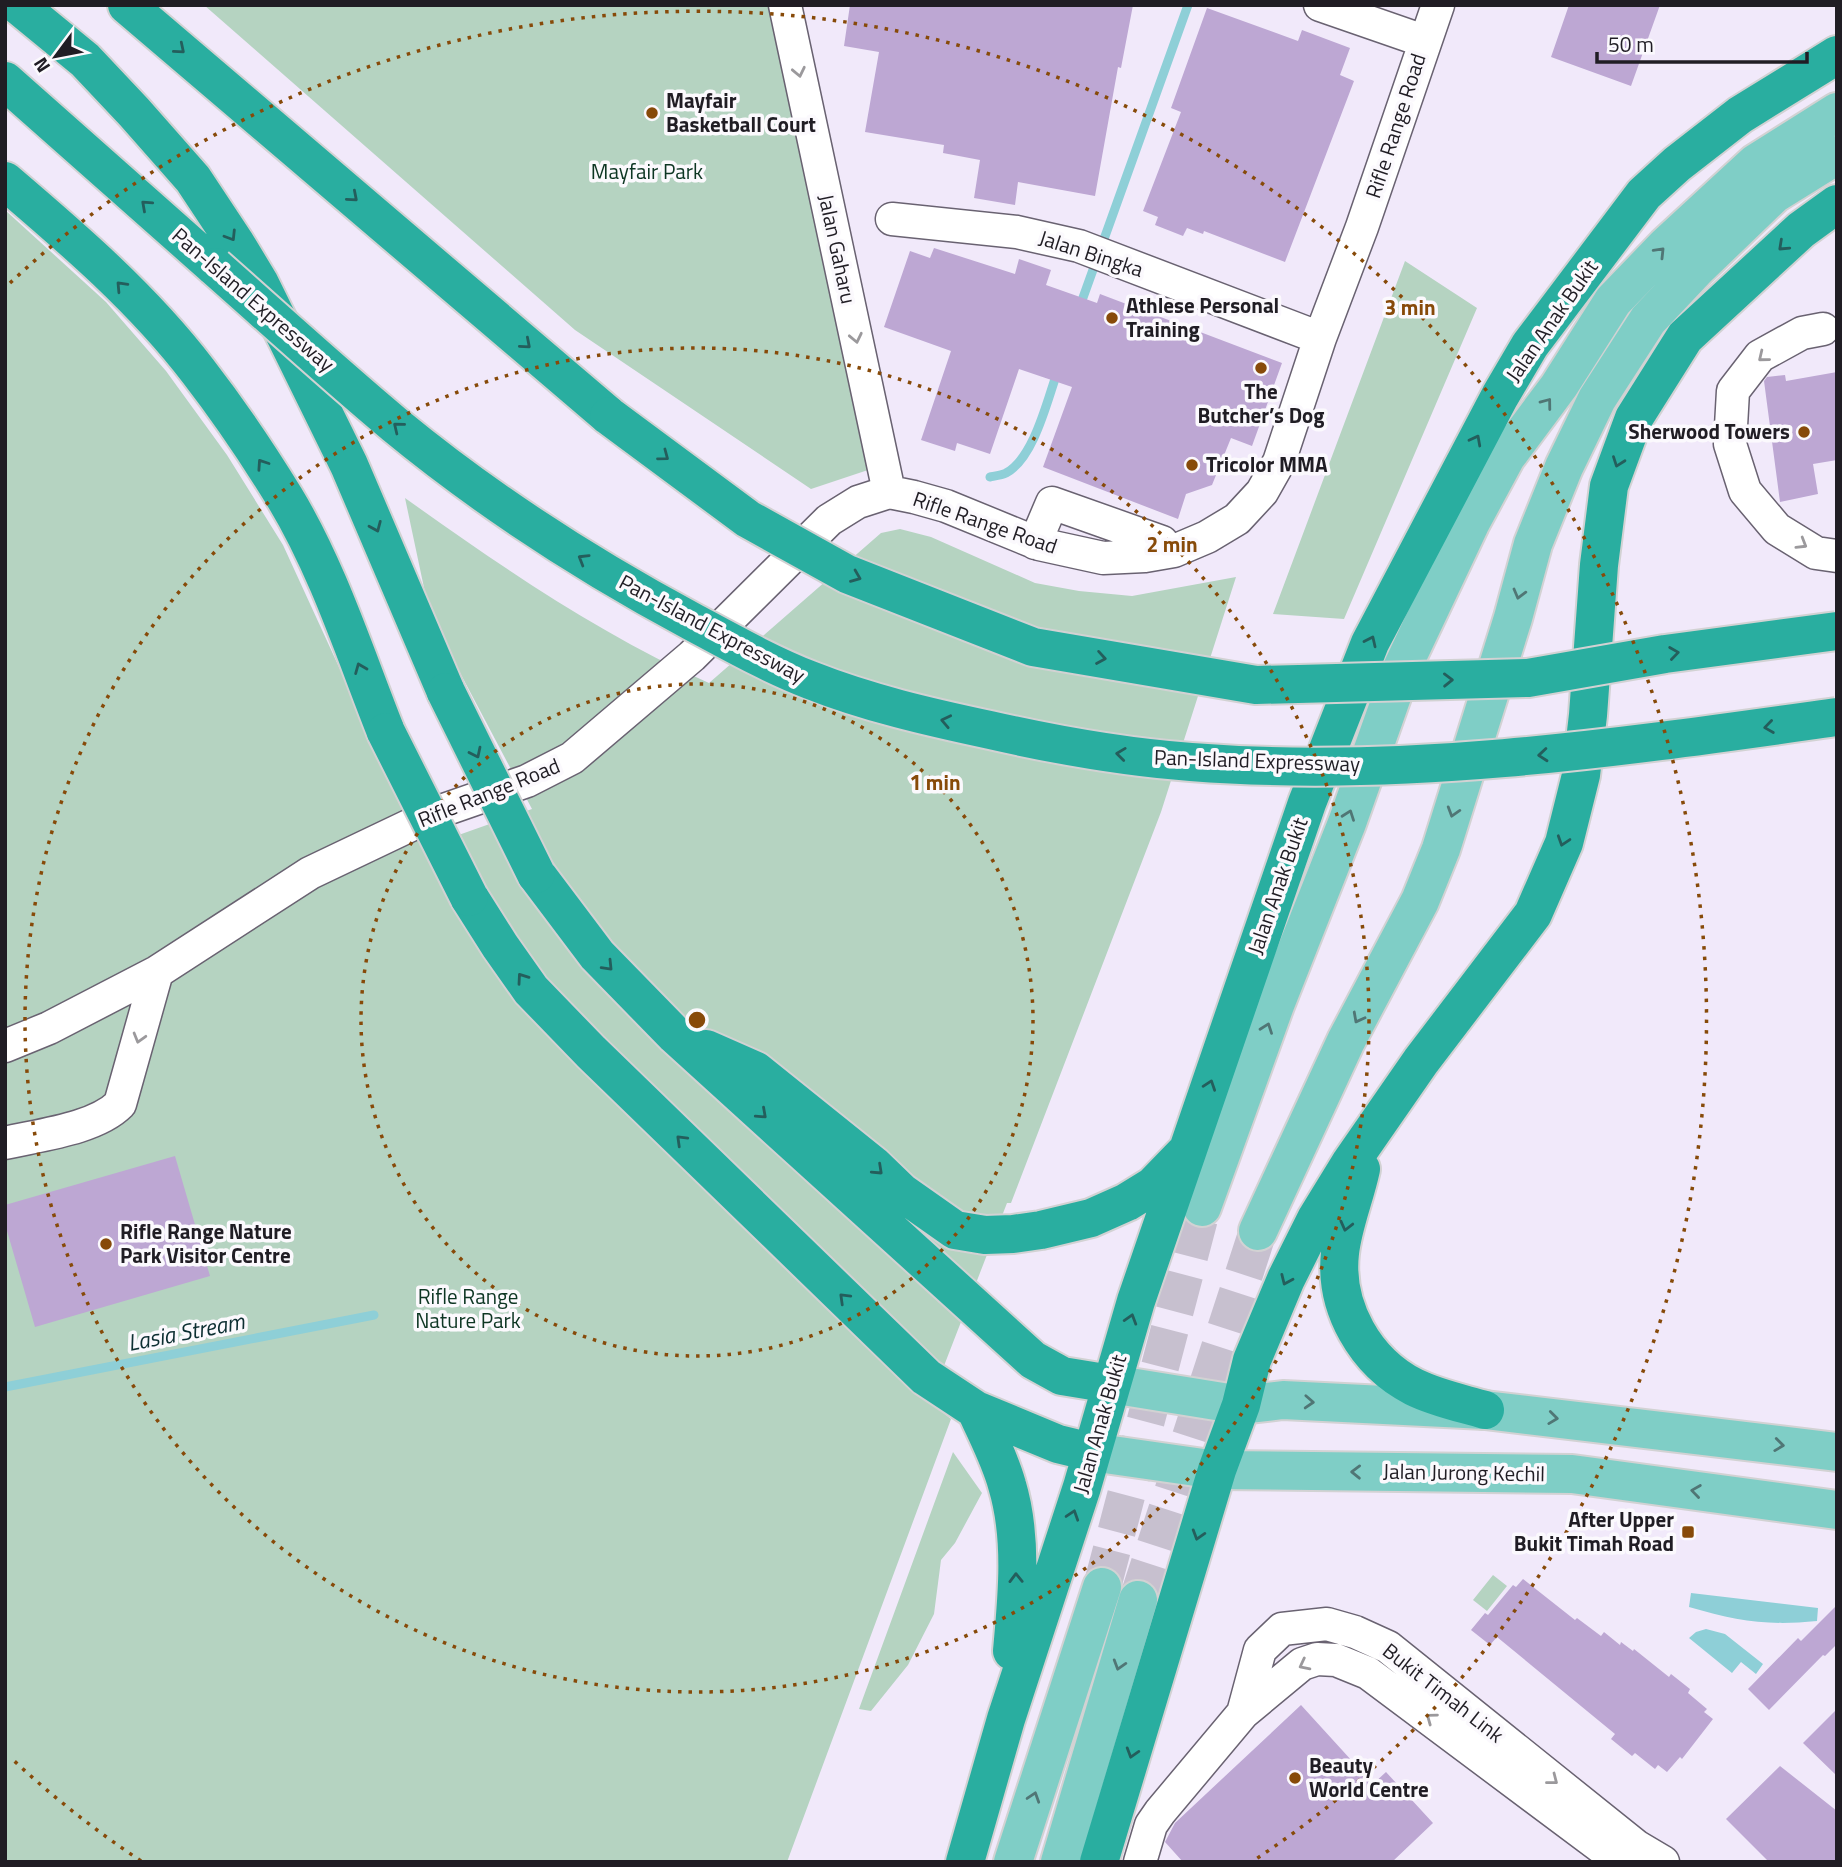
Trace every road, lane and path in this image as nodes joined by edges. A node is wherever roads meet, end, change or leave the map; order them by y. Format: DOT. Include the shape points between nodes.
graph roads {
  1 [pos="18,5"];
  2 [pos="128,5"];
  3 [pos="785,5"];
  4 [pos="1320,5"];
  5 [pos="1438,5"];
  6 [pos="1424,41"];
  7 [pos="1837,55"];
  8 [pos="5,80"];
  9 [pos="1837,112"];
  10 [pos="1837,155"];
  11 [pos="5,181"];
  12 [pos="1837,204"];
  13 [pos="892,219"];
  14 [pos="1824,329"];
  15 [pos="1320,338"];
  16 [pos="890,492"];
  17 [pos="1035,543"];
  18 [pos="1154,546"];
  19 [pos="1837,556"];
  20 [pos="1837,631"];
  21 [pos="1837,717"];
  22 [pos="157,972"];
  23 [pos="675,1035"];
  24 [pos="5,1046"];
  25 [pos="1369,1136"];
  26 [pos="5,1143"];
  27 [pos="1188,1150"];
  28 [pos="1202,1207"];
  29 [pos="1258,1231"];
  30 [pos="1111,1384"];
  31 [pos="1241,1405"];
  32 [pos="976,1410"];
  33 [pos="1485,1410"];
  34 [pos="1091,1452"];
  35 [pos="1837,1452"];
  36 [pos="1217,1470"];
  37 [pos="1837,1510"];
  38 [pos="1102,1587"];
  39 [pos="1138,1600"];
  40 [pos="1388,1647"];
  41 [pos="1368,1672"];
  42 [pos="1243,1713"];
  43 [pos="1006,1719"];
  44 [pos="1492,1748"];
  45 [pos="1626,1856"];
  46 [pos="965,1862"];
  47 [pos="1013,1862"];
  48 [pos="1060,1862"];
  49 [pos="1099,1862"];
  50 [pos="1140,1862"];
  51 [pos="1663,1862"];
  1 -- 23 [label="highway, one-way, bridge" via="85,60 134,112 193,179 236,244 349,465 446,692 536,874 597,955"];
  2 -- 20 [label="highway, one-way, bridge" via="610,416 748,519 847,573 1033,647 1256,685 1528,678"];
  3 -- 16 [label="street, Jalan Gaharu, one-way"];
  4 -- 6 [label="street"];
  5 -- 6 [label="street, Rifle Range Road"];
  6 -- 15 [label="street, Rifle Range Road"];
  27 -- 7 [label="highway, Jalan Anak Bukit, one-way" via="1307,803 1370,643 1530,345 1644,194 1740,115"];
  21 -- 8 [label="highway, Pan-Island Expressway, one-way, bridge" via="1521,757 1271,765 1192,762 1068,747 868,701 808,680 739,647 579,557 491,498 396,426"];
  28 -- 9 [label="main road, Jalan Anak Bukit, one-way" via="1402,668 1506,457 1559,386 1613,301 1756,163"];
  10 -- 29 [label="main road, one-way" via="1774,194 1698,267 1648,320 1597,399 1533,544 1441,849 1420,901 1346,1041"];
  32 -- 11 [label="highway, one-way, bridge" via="926,1377 893,1346 531,990 470,897 386,732 318,562 285,499 197,370 109,273"];
  12 -- 25 [label="highway, one-way" via="1801,230 1685,337 1634,418 1609,486 1581,775 1564,843 1533,914"];
  13 -- 15 [label="street, Jalan Bingka" via="1017,232 1079,246"];
  14 -- 19 [label="street, one-way" via="1802,333 1760,356 1733,391 1730,444 1745,491 1777,529 1816,553"];
  15 -- 18 [label="street, Rifle Range Road" via="1279,462 1262,492 1237,519 1207,537 1174,551"];
  16 -- 17 [label="street, Rifle Range Road" via="946,506"];
  16 -- 22 [label="street, Rifle Range Road" via="858,502 829,520 692,656 572,758 527,780 438,812 310,873"];
  17 -- 18 [label="street, Rifle Range Road" via="1103,558"];
  17 -- 18 [label="street" via="1052,503"];
  22 -- 24 [label="street, Rifle Range Road"];
  22 -- 26 [label="street, one-way" via="120,1104 88,1122"];
  23 -- 27 [label="highway, one-way" via="756,1071 901,1192 955,1230 985,1235 1070,1224 1118,1206 1153,1186"];
  23 -- 30 [label="highway, one-way" via="1033,1360 1062,1376"];
  25 -- 31 [label="highway, one-way" via="1286,1279 1252,1360"];
  25 -- 33 [label="highway, one-way" via="1340,1253 1345,1306 1362,1342 1395,1374 1431,1395"];
  30 -- 27 [label="highway, Jalan Anak Bukit, one-way"];
  30 -- 31 [label="main road"];
  30 -- 34 [label="highway, Jalan Anak Bukit"];
  31 -- 33 [label="main road, one-way" via="1283,1400"];
  31 -- 36 [label="highway"];
  32 -- 34 [label="highway" via="1058,1444"];
  43 -- 32 [label="highway, one-way" via="1017,1598 1013,1509"];
  33 -- 35 [label="main road, one-way"];
  34 -- 36 [label="main road, Jalan Jurong Kechil"];
  43 -- 34 [label="highway, Jalan Anak Bukit, one-way"];
  37 -- 36 [label="main road, Jalan Jurong Kechil, one-way" via="1572,1474"];
  36 -- 49 [label="highway, one-way"];
  47 -- 38 [label="main road, one-way"];
  39 -- 48 [label="main road, one-way"];
  40 -- 41 [label="street"];
  40 -- 42 [label="street, Bukit Timah Link" via="1327,1624 1283,1629 1260,1650"];
  40 -- 44 [label="street, Bukit Timah Link"];
  41 -- 42 [label="street, Bukit Timah Link, one-way" via="1336,1660 1317,1659 1302,1664"];
  44 -- 41 [label="street, Bukit Timah Link, one-way"];
  42 -- 50 [label="street, Bukit Timah Link" via="1151,1825"];
  43 -- 46 [label="highway, Jalan Anak Bukit"];
  44 -- 45 [label="street, Bukit Timah Link"];
  45 -- 51 [label="street, Bukit Timah Link"];
}
